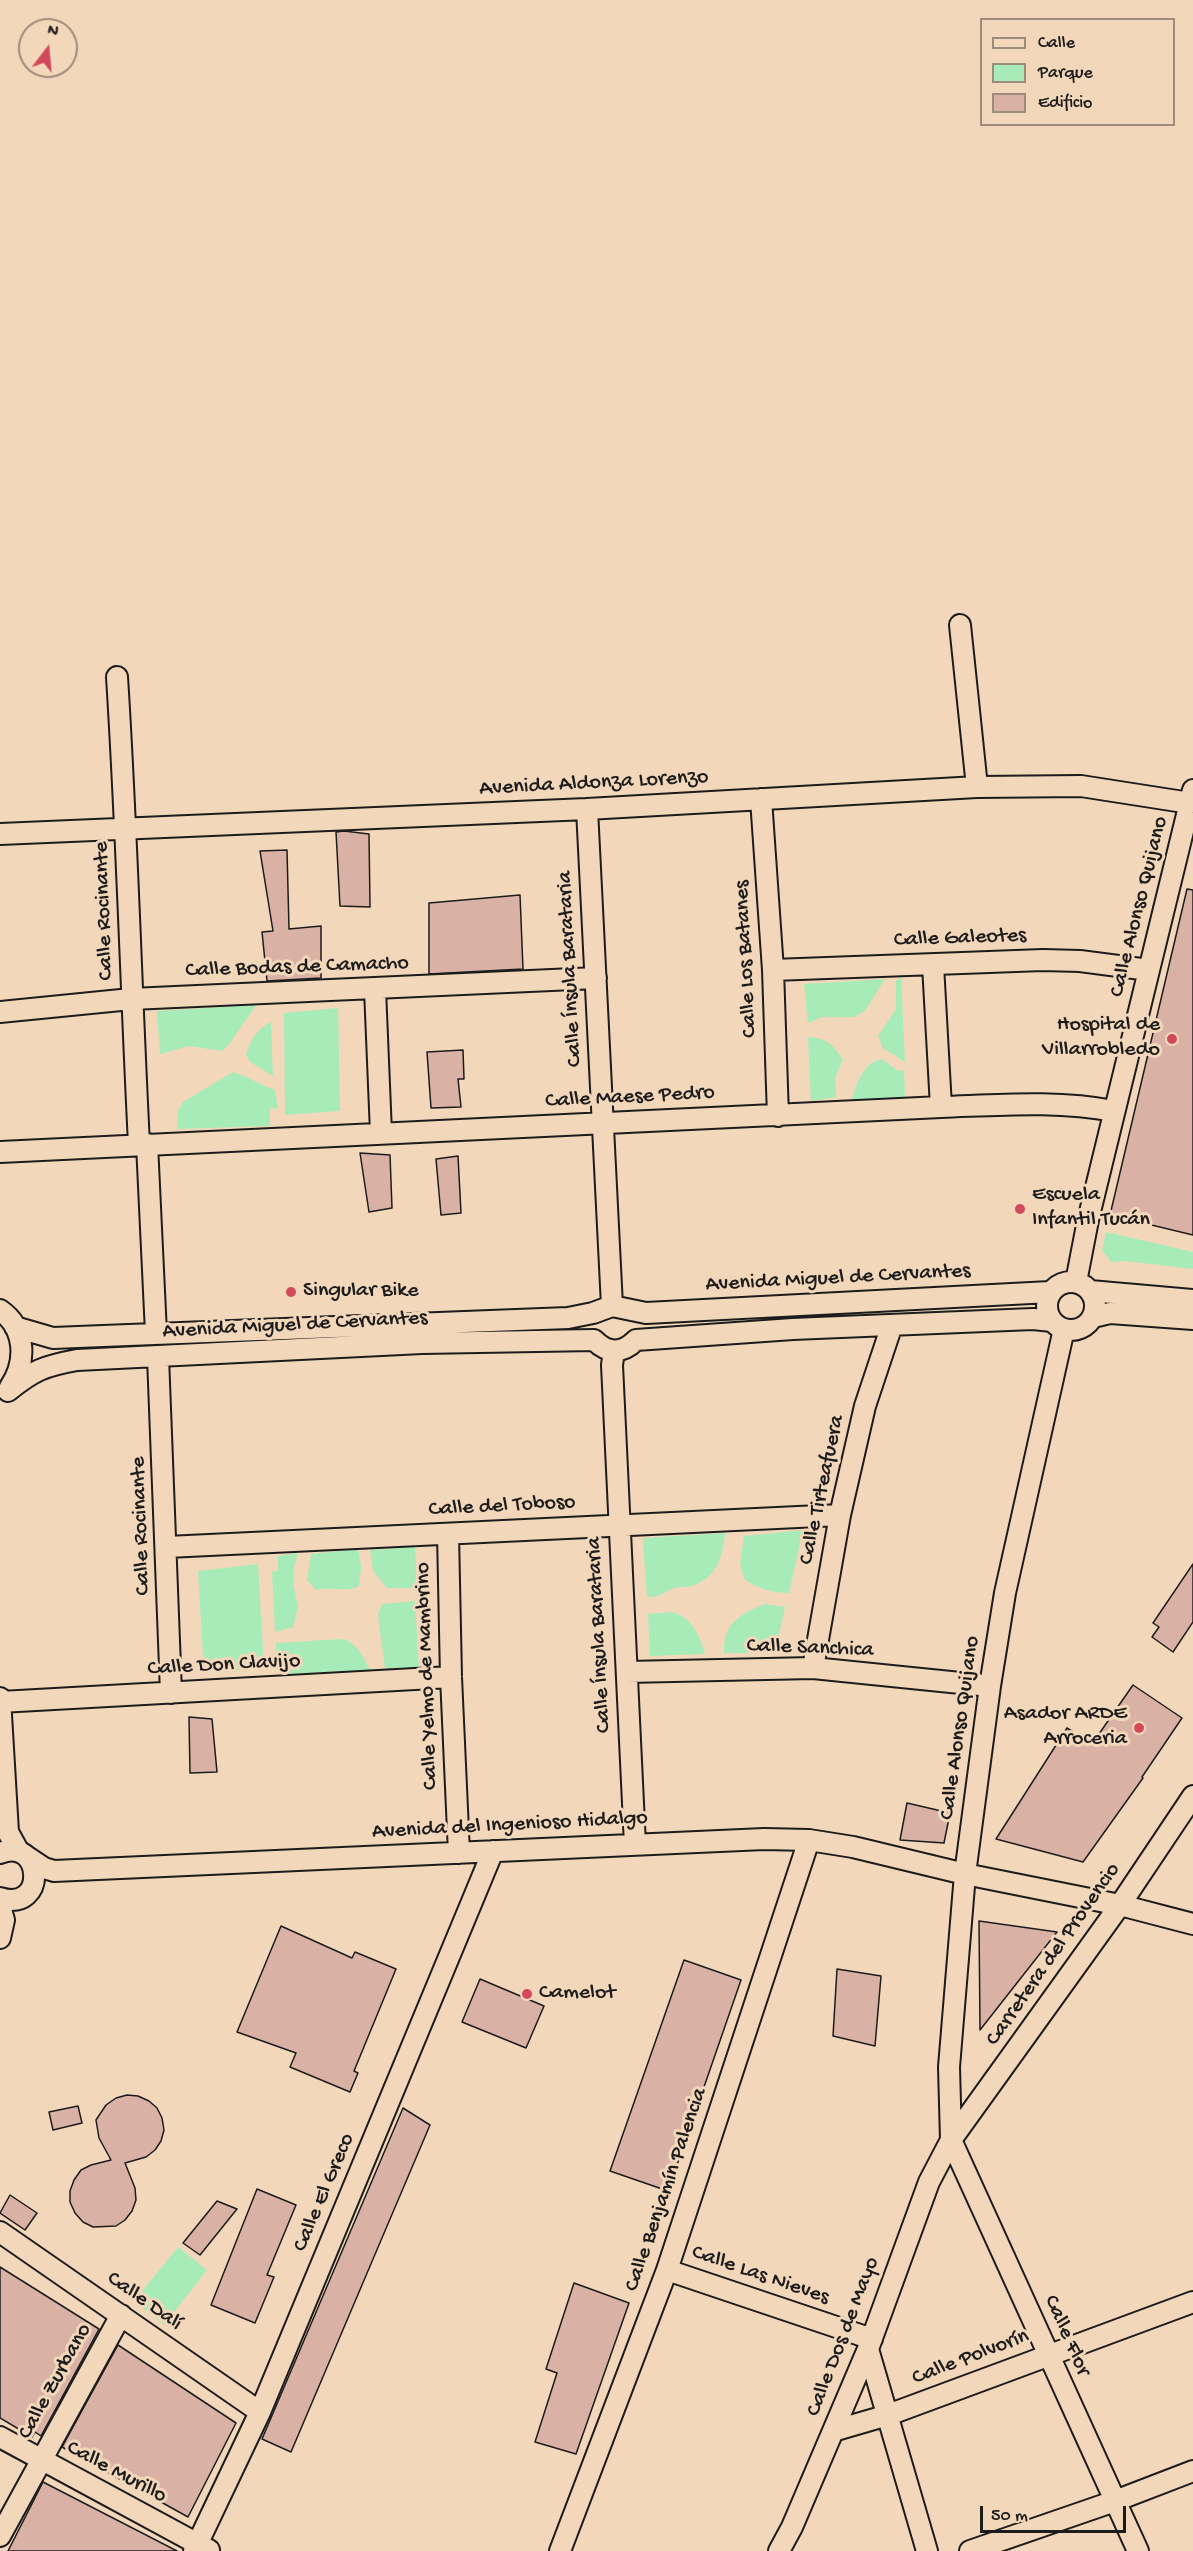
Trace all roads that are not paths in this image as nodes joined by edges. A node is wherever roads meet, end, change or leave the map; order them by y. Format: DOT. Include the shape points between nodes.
graph roads {
  1 [pos="960,625"];
  2 [pos="117,677"];
  3 [pos="977,787"];
  4 [pos="1191,796"];
  5 [pos="761,799"];
  6 [pos="587,809"];
  7 [pos="126,827"];
  8 [pos="0,834"];
  9 [pos="933,964"];
  10 [pos="773,970"];
  11 [pos="1149,970"];
  12 [pos="596,978"];
  13 [pos="375,989"];
  14 [pos="131,999"];
  15 [pos="0,1012"];
  16 [pos="941,1107"];
  17 [pos="1114,1111"];
  18 [pos="778,1116"];
  19 [pos="603,1124"];
  20 [pos="381,1133"];
  21 [pos="143,1144"];
  22 [pos="0,1152"];
  23 [pos="1083,1286"];
  24 [pos="1050,1292"];
  25 [pos="1193,1300"];
  26 [pos="620,1308"];
  27 [pos="0,1310"];
  28 [pos="593,1313"];
  29 [pos="1093,1317"];
  30 [pos="1193,1319"];
  31 [pos="892,1325"];
  32 [pos="1058,1325"];
  33 [pos="15,1327"];
  34 [pos="156,1333"];
  35 [pos="594,1340"];
  36 [pos="636,1340"];
  37 [pos="614,1352"];
  38 [pos="158,1357"];
  39 [pos="4,1394"];
  40 [pos="840,1515"];
  41 [pos="618,1526"];
  42 [pos="448,1534"];
  43 [pos="167,1547"];
  44 [pos="813,1668"];
  45 [pos="627,1672"];
  46 [pos="451,1677"];
  47 [pos="990,1686"];
  48 [pos="171,1693"];
  49 [pos="0,1700"];
  50 [pos="1193,1796"];
  51 [pos="809,1840"];
  52 [pos="635,1845"];
  53 [pos="11,1848"];
  54 [pos="493,1851"];
  55 [pos="459,1853"];
  56 [pos="54,1871"];
  57 [pos="964,1874"];
  58 [pos="28,1891"];
  59 [pos="0,1898"];
  60 [pos="1119,1905"];
  61 [pos="1,1921"];
  62 [pos="1193,1924"];
  63 [pos="951,2140"];
  64 [pos="0,2232"];
  65 [pos="667,2270"];
  66 [pos="1193,2302"];
  67 [pos="121,2315"];
  68 [pos="870,2344"];
  69 [pos="1049,2355"];
  70 [pos="260,2412"];
  71 [pos="888,2415"];
  72 [pos="833,2431"];
  73 [pos="0,2437"];
  74 [pos="40,2460"];
  75 [pos="1193,2471"];
  76 [pos="1115,2501"];
  77 [pos="0,2536"];
  78 [pos="201,2549"];
  79 [pos="783,2549"];
  80 [pos="560,2551"];
  81 [pos="927,2551"];
  82 [pos="970,2551"];
  83 [pos="1138,2551"];
  1 -- 3 [label="street"];
  2 -- 7 [label="street, Calle Rocinante"];
  3 -- 4 [label="street, Avenida Aldonza Lorenzo" via="1081,786"];
  3 -- 5 [label="street, Avenida Aldonza Lorenzo"];
  4 -- 11 [label="street, Calle Alonso Quijano"];
  5 -- 6 [label="street, Avenida Aldonza Lorenzo"];
  5 -- 10 [label="street, Calle Los Batanes"];
  6 -- 7 [label="street, Avenida Aldonza Lorenzo"];
  6 -- 12 [label="street, Calle Ínsula Barataria"];
  7 -- 8 [label="street, Avenida Aldonza Lorenzo"];
  7 -- 14 [label="street, Calle Rocinante"];
  9 -- 10 [label="street, Calle Galeotes"];
  9 -- 11 [label="street, Calle Galeotes" via="1062,960"];
  9 -- 16 [label="street"];
  10 -- 18 [label="street, Calle Los Batanes"];
  11 -- 17 [label="street, Calle Alonso Quijano"];
  12 -- 13 [label="street, Calle Bodas de Camacho"];
  12 -- 19 [label="street, Calle Ínsula Barataria"];
  13 -- 14 [label="street, Calle Bodas de Camacho"];
  13 -- 20 [label="street"];
  14 -- 15 [label="street, Calle Bodas de Camacho"];
  14 -- 21 [label="street, Calle Rocinante"];
  16 -- 17 [label="street, Calle Maese Pedro" via="1047,1103"];
  16 -- 18 [label="street, Calle Maese Pedro"];
  17 -- 23 [label="street, Calle Alonso Quijano" via="1088,1220"];
  18 -- 19 [label="street, Calle Maese Pedro"];
  19 -- 20 [label="street, Calle Maese Pedro"];
  19 -- 26 [label="street, Calle Ínsula Barataria"];
  20 -- 21 [label="street, Calle Maese Pedro"];
  21 -- 22 [label="street, Calle Maese Pedro"];
  21 -- 34 [label="street, Calle Rocinante"];
  23 -- 24 [label="street" via="1062,1283"];
  23 -- 25 [label="street"];
  23 -- 29 [label="street" via="1095,1304"];
  24 -- 26 [label="street, Avenida Miguel de Cervantes" via="646,1313"];
  24 -- 32 [label="street" via="1047,1307"];
  26 -- 28 [label="street, Avenida Miguel de Cervantes"];
  26 -- 36 [label="street" via="635,1319"];
  27 -- 33 [label="street"];
  28 -- 34 [label="street, Avenida Miguel de Cervantes" via="568,1318"];
  28 -- 35 [label="street"];
  29 -- 30 [label="street" via="1110,1313"];
  29 -- 32 [label="street" via="1080,1328"];
  31 -- 32 [label="street" via="1034,1319"];
  31 -- 36 [label="street"];
  31 -- 40 [label="street, Calle Tirteafuera" via="866,1406"];
  32 -- 47 [label="street, Calle Alonso Quijano"];
  33 -- 34 [label="street, Avenida Miguel de Cervantes" via="53,1338"];
  33 -- 39 [label="street" via="22,1360 18,1375"];
  35 -- 37 [label="street" via="603,1349"];
  35 -- 38 [label="street, Avenida Miguel de Cervantes" via="422,1343"];
  36 -- 37 [label="street"];
  37 -- 41 [label="street, Calle Ínsula Barataria"];
  38 -- 39 [label="street, Avenida Miguel de Cervantes" via="77,1360 51,1365 30,1373"];
  38 -- 43 [label="street, Calle Rocinante"];
  40 -- 41 [label="street, Calle del Toboso"];
  40 -- 44 [label="street, Calle Tirteafuera"];
  41 -- 42 [label="street, Calle del Toboso"];
  41 -- 45 [label="street, Calle Ínsula Barataria"];
  42 -- 43 [label="street, Calle del Toboso"];
  42 -- 46 [label="street, Calle Yelmo de Mambrino"];
  43 -- 48 [label="street, Calle Rocinante"];
  44 -- 45 [label="street, Calle Sanchica"];
  44 -- 47 [label="street, Calle Sanchica"];
  45 -- 52 [label="street, Calle Ínsula Barataria"];
  46 -- 48 [label="street, Calle Don Clavijo"];
  46 -- 55 [label="street, Calle Yelmo de Mambrino"];
  47 -- 57 [label="street, Calle Alonso Quijano"];
  48 -- 49 [label="street, Calle Don Clavijo"];
  49 -- 53 [label="street"];
  50 -- 60 [label="street, Carretera del Provencio"];
  51 -- 52 [label="street, Avenida del Ingenioso Hidalgo"];
  51 -- 57 [label="street, Avenida del Ingenioso Hidalgo"];
  51 -- 65 [label="street, Calle Benjamín Palencia"];
  52 -- 54 [label="street, Avenida del Ingenioso Hidalgo"];
  53 -- 56 [label="street"];
  53 -- 58 [label="street" via="35,1870"];
  54 -- 55 [label="street, Avenida del Ingenioso Hidalgo"];
  54 -- 70 [label="street, Calle El Greco"];
  55 -- 56 [label="street, Avenida del Ingenioso Hidalgo"];
  56 -- 58 [label="street"];
  57 -- 60 [label="street, Avenida del Ingenioso Hidalgo"];
  57 -- 63 [label="street, Calle Alonso Quijano" via="949,2067"];
  58 -- 59 [label="street" via="8,1900"];
  58 -- 61 [label="street"];
  60 -- 62 [label="street, Avenida del Ingenioso Hidalgo"];
  60 -- 63 [label="street, Carretera del Provencio"];
  63 -- 68 [label="street, Calle Dos de Mayo" via="930,2182"];
  63 -- 69 [label="street, Calle Flor"];
  64 -- 67 [label="street, Calle Dalí"];
  65 -- 68 [label="street, Calle Las Nieves"];
  65 -- 80 [label="street, Calle Benjamín Palencia"];
  66 -- 69 [label="street, Calle Polvorín"];
  67 -- 70 [label="street, Calle Dalí"];
  67 -- 74 [label="street, Calle Zurbano"];
  68 -- 71 [label="street"];
  68 -- 72 [label="street, Calle Dos de Mayo"];
  69 -- 71 [label="street, Calle Polvorín"];
  69 -- 76 [label="street, Calle Flor"];
  70 -- 78 [label="street, Calle El Greco"];
  71 -- 72 [label="street, Calle Polvorín"];
  71 -- 81 [label="street"];
  72 -- 79 [label="street, Calle Dos de Mayo"];
  73 -- 74 [label="street, Calle Murillo"];
  74 -- 77 [label="street, Calle Zurbano"];
  74 -- 78 [label="street, Calle Murillo"];
  75 -- 76 [label="street"];
  76 -- 82 [label="street"];
  76 -- 83 [label="street, Calle Flor"];
}
